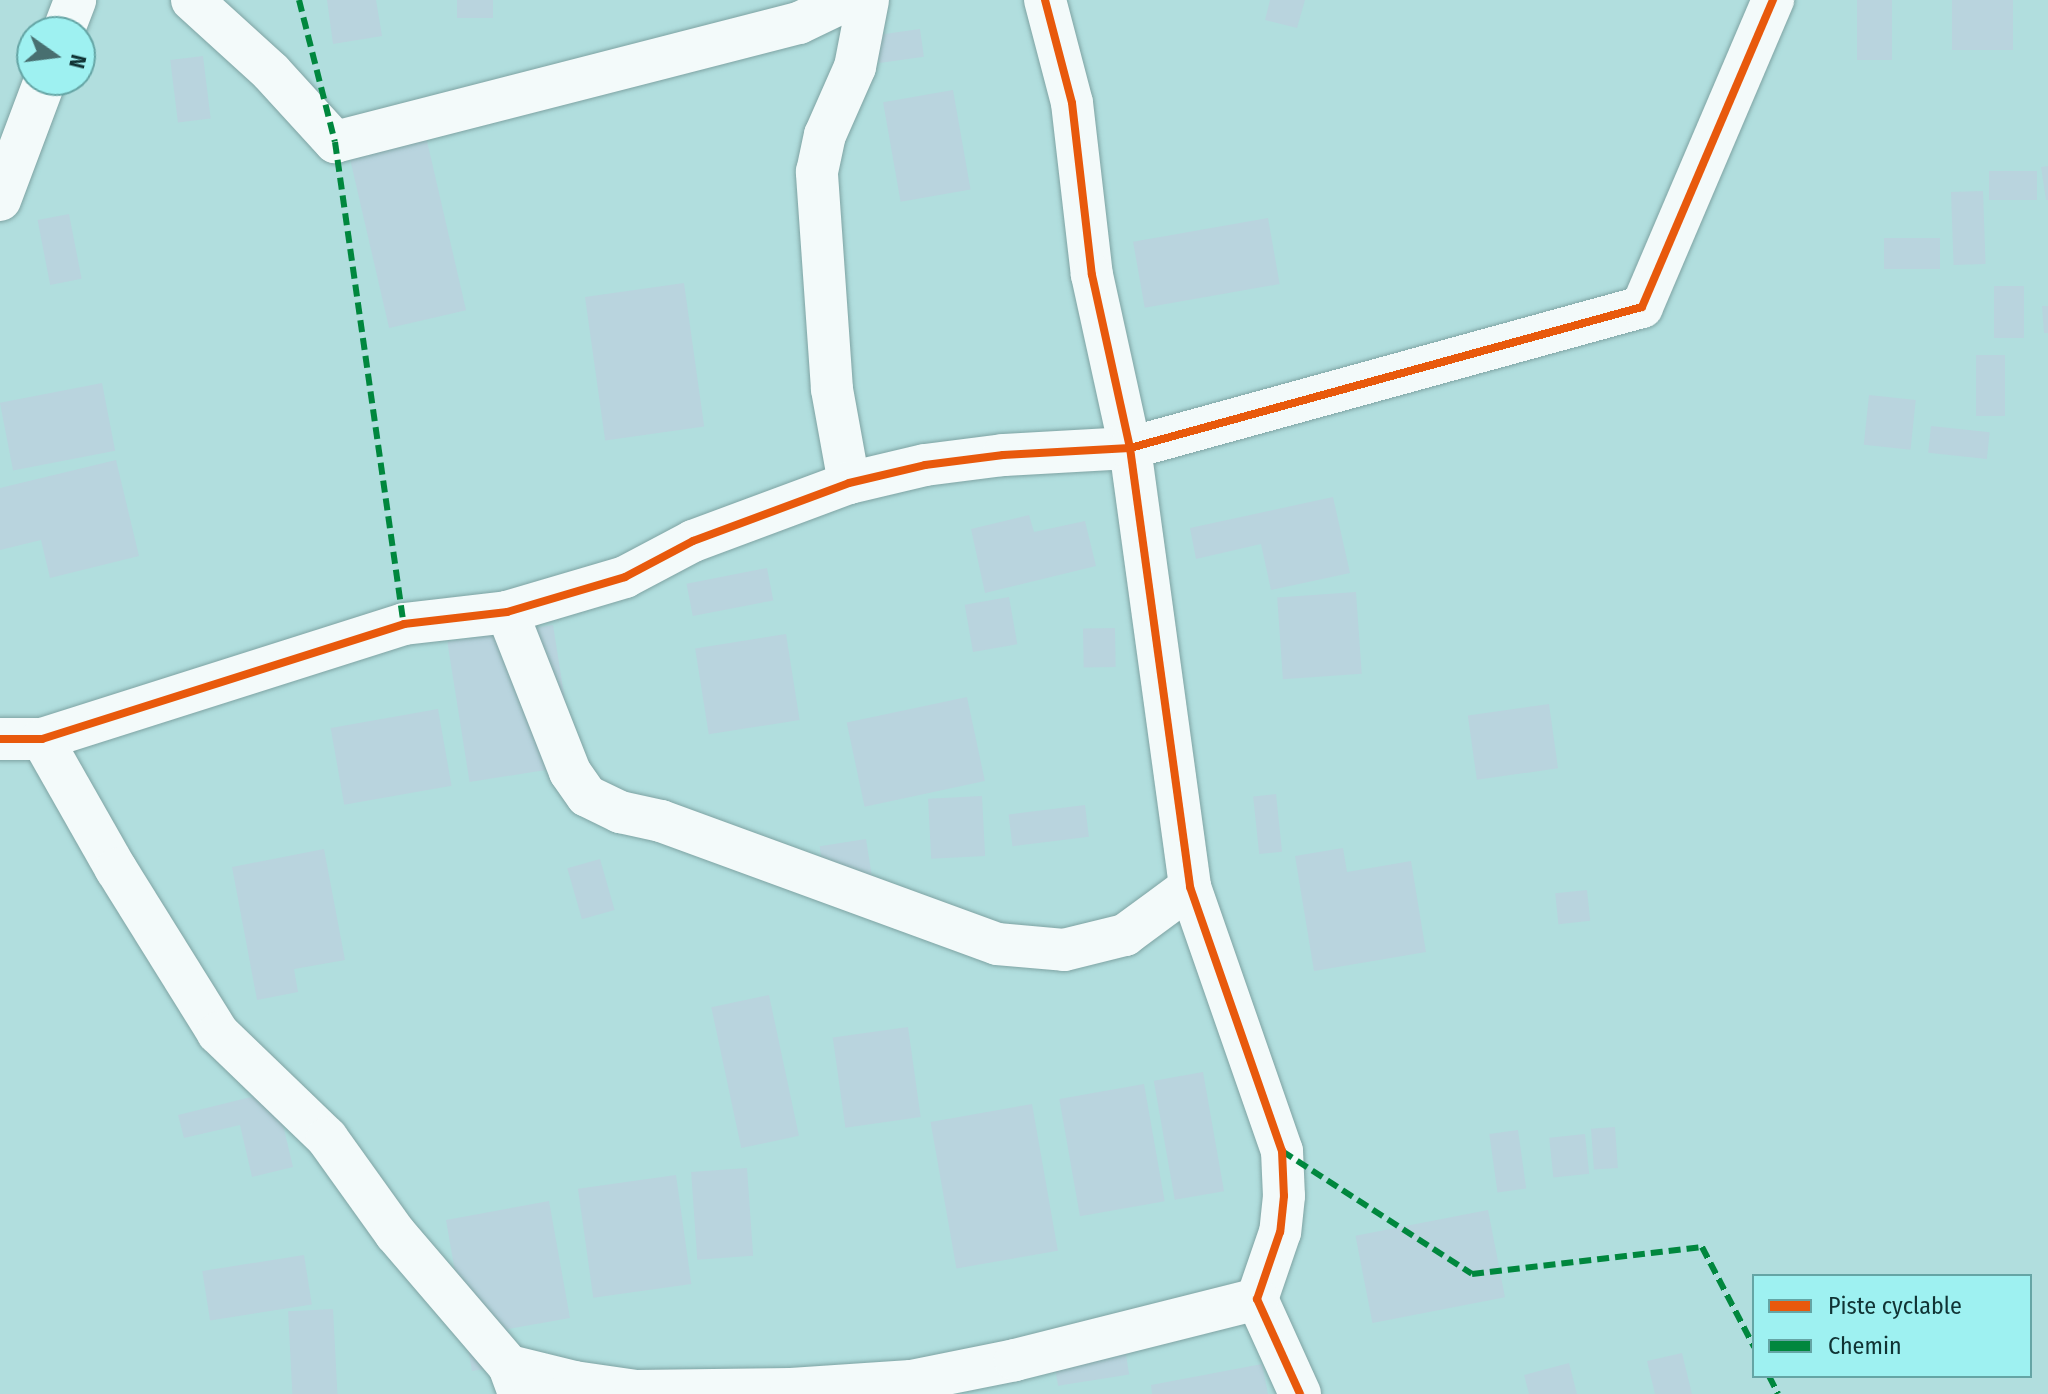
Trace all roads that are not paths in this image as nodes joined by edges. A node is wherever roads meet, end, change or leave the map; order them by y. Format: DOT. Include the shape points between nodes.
graph roads {
  1 [pos="192,0"];
  2 [pos="847,0"];
  3 [pos="868,0"];
  4 [pos="1045,0"];
  5 [pos="1773,0"];
  6 [pos="39,96"];
  7 [pos="0,200"];
  8 [pos="1130,448"];
  9 [pos="849,483"];
  10 [pos="507,612"];
  11 [pos="0,739"];
  12 [pos="42,739"];
  13 [pos="1190,887"];
  14 [pos="1257,1299"];
  15 [pos="1017,1377"];
  16 [pos="514,1380"];
  17 [pos="1300,1394"];
  1 -- 2 [label="street" via="271,72 335,142 799,23"];
  3 -- 9 [label="street" via="855,67 825,135 817,172 832,389"];
  4 -- 8 [label="street" via="1072,103 1092,275"];
  5 -- 8 [label="street" via="1642,307"];
  6 -- 7 [label="street"];
  8 -- 9 [label="street" via="1003,455"];
  8 -- 13 [label="street"];
  9 -- 10 [label="street" via="693,541 625,577"];
  10 -- 12 [label="street" via="404,624"];
  10 -- 13 [label="street" via="570,772 587,796 620,812 661,821 997,944 1064,950 1125,935"];
  11 -- 12 [label="street"];
  12 -- 16 [label="street" via="218,1033 327,1138 395,1233"];
  13 -- 14 [label="street" via="1282,1151 1280,1232"];
  14 -- 15 [label="street"];
  14 -- 17 [label="street"];
  15 -- 16 [label="street" via="692,1392"];
}
